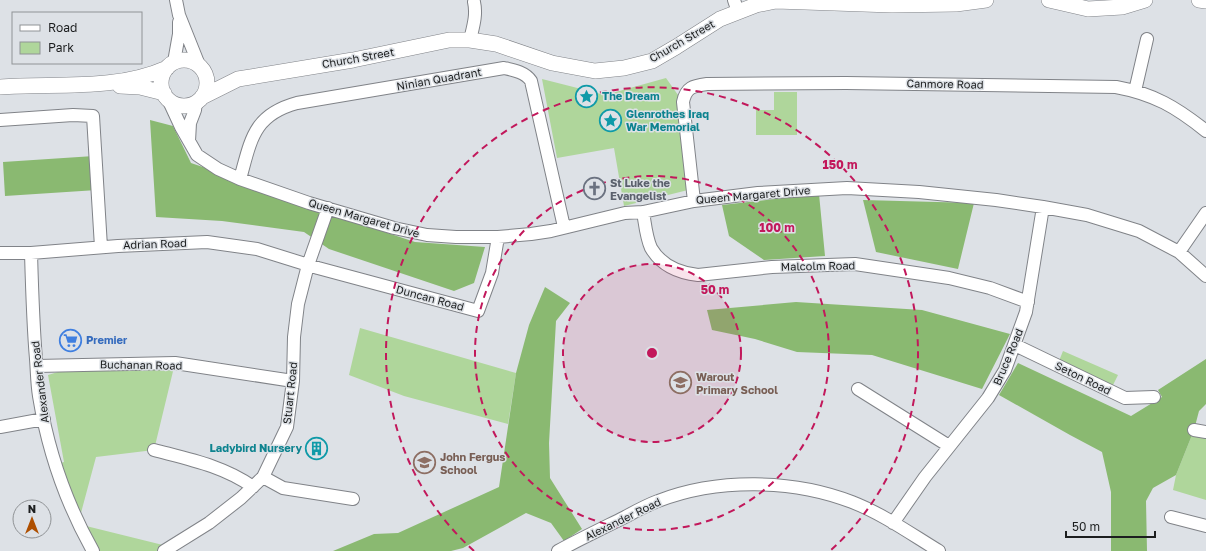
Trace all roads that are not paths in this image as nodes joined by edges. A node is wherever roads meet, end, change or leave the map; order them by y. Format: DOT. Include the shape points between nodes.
graph roads {
  1 [pos="176,0"];
  2 [pos="986,0"];
  3 [pos="1049,0"];
  4 [pos="1199,0"];
  5 [pos="1139,1"];
  6 [pos="1206,1"];
  7 [pos="474,2"];
  8 [pos="736,6"];
  9 [pos="179,15"];
  10 [pos="1147,39"];
  11 [pos="470,40"];
  12 [pos="170,65"];
  13 [pos="202,69"];
  14 [pos="238,79"];
  15 [pos="96,84"];
  16 [pos="0,88"];
  17 [pos="1135,91"];
  18 [pos="166,96"];
  19 [pos="199,100"];
  20 [pos="0,120"];
  21 [pos="1206,131"];
  22 [pos="189,141"];
  23 [pos="240,179"];
  24 [pos="694,201"];
  25 [pos="1044,207"];
  26 [pos="328,208"];
  27 [pos="643,212"];
  28 [pos="1206,213"];
  29 [pos="564,227"];
  30 [pos="498,237"];
  31 [pos="101,247"];
  32 [pos="1179,252"];
  33 [pos="31,253"];
  34 [pos="0,254"];
  35 [pos="308,265"];
  36 [pos="1206,276"];
  37 [pos="1028,302"];
  38 [pos="1015,345"];
  39 [pos="37,366"];
  40 [pos="293,381"];
  41 [pos="858,389"];
  42 [pos="1154,397"];
  43 [pos="44,419"];
  44 [pos="0,427"];
  45 [pos="950,446"];
  46 [pos="154,450"];
  47 [pos="263,477"];
  48 [pos="253,487"];
  49 [pos="353,499"];
  50 [pos="1171,518"];
  51 [pos="893,523"];
  52 [pos="1206,526"];
  53 [pos="93,551"];
  54 [pos="164,551"];
  55 [pos="558,551"];
  56 [pos="939,551"];
  1 -- 9 [label="street"];
  2 -- 8 [label="street, Church Street" via="956,4 776,1"];
  3 -- 5 [label="street" via="1088,9 1122,7"];
  4 -- 6 [label="street"];
  7 -- 11 [label="street" via="476,10"];
  8 -- 11 [label="street, Church Street" via="720,19 652,61 624,68 595,71 573,67 552,63 496,44"];
  9 -- 12 [label="street" via="178,34"];
  9 -- 13 [label="street"];
  10 -- 17 [label="street"];
  11 -- 14 [label="street, Church Street" via="449,40 353,60"];
  12 -- 13 [label="street" via="181,60 190,61"];
  12 -- 15 [label="street" via="156,73"];
  12 -- 18 [label="street" via="162,77 161,86"];
  13 -- 14 [label="street, Church Street"];
  13 -- 19 [label="street" via="207,85"];
  14 -- 19 [label="street, Church Street"];
  15 -- 16 [label="street"];
  15 -- 18 [label="street" via="140,87"];
  17 -- 21 [label="street, Canmore Road" via="1168,104"];
  17 -- 24 [label="street, Canmore Road" via="1116,87 846,83 707,84 691,88 685,94 683,102"];
  18 -- 19 [label="street" via="173,103 182,106"];
  18 -- 22 [label="street, Queen Margaret Drive"];
  19 -- 22 [label="street" via="190,123"];
  20 -- 31 [label="street" via="93,116"];
  22 -- 23 [label="street, Queen Margaret Drive" via="197,155"];
  23 -- 26 [label="street, Queen Margaret Drive"];
  23 -- 29 [label="street, Ninian Quadrant" via="249,144 258,127 268,116 283,107 504,68 523,74 531,81"];
  24 -- 25 [label="street, Queen Margaret Drive" via="758,193 846,188 919,192"];
  24 -- 27 [label="street, Queen Margaret Drive"];
  25 -- 32 [label="street, Queen Margaret Drive" via="1087,215 1139,231"];
  25 -- 37 [label="street, Bruce Road"];
  26 -- 30 [label="street, Queen Margaret Drive" via="427,235"];
  26 -- 35 [label="street, Stuart Road"];
  27 -- 29 [label="street, Queen Margaret Drive" via="625,213"];
  27 -- 37 [label="street, Malcolm Road" via="652,248 670,266 686,274 855,264 949,278 990,288"];
  28 -- 32 [label="street"];
  29 -- 30 [label="street, Queen Margaret Drive" via="551,231"];
  30 -- 35 [label="street, Duncan Road" via="492,273 478,311"];
  31 -- 33 [label="street, Adrian Road"];
  31 -- 35 [label="street, Adrian Road" via="207,242 257,249"];
  32 -- 36 [label="street, Queen Margaret Drive"];
  33 -- 34 [label="street, Adrian Road"];
  33 -- 39 [label="street, Alexander Road"];
  35 -- 40 [label="street, Stuart Road" via="298,304"];
  37 -- 38 [label="street, Bruce Road"];
  38 -- 42 [label="street, Seton Road" via="1126,398"];
  38 -- 45 [label="street, Bruce Road" via="998,384"];
  39 -- 40 [label="street, Buchanan Road" via="175,364"];
  39 -- 43 [label="street, Alexander Road"];
  40 -- 47 [label="street, Stuart Road" via="287,427"];
  41 -- 45 [label="street"];
  43 -- 44 [label="street"];
  43 -- 53 [label="street, Alexander Road" via="66,495 78,525"];
  45 -- 51 [label="street, Bruce Road" via="916,488"];
  46 -- 48 [label="street" via="209,464 240,477"];
  47 -- 48 [label="street, Stuart Road"];
  47 -- 49 [label="street" via="283,488"];
  48 -- 54 [label="street, Stuart Road" via="209,523"];
  50 -- 52 [label="street"];
  51 -- 55 [label="street, Alexander Road" via="852,502 819,492 803,488 738,484 682,493 658,501"];
  51 -- 56 [label="street, Alexander Road"];
}
